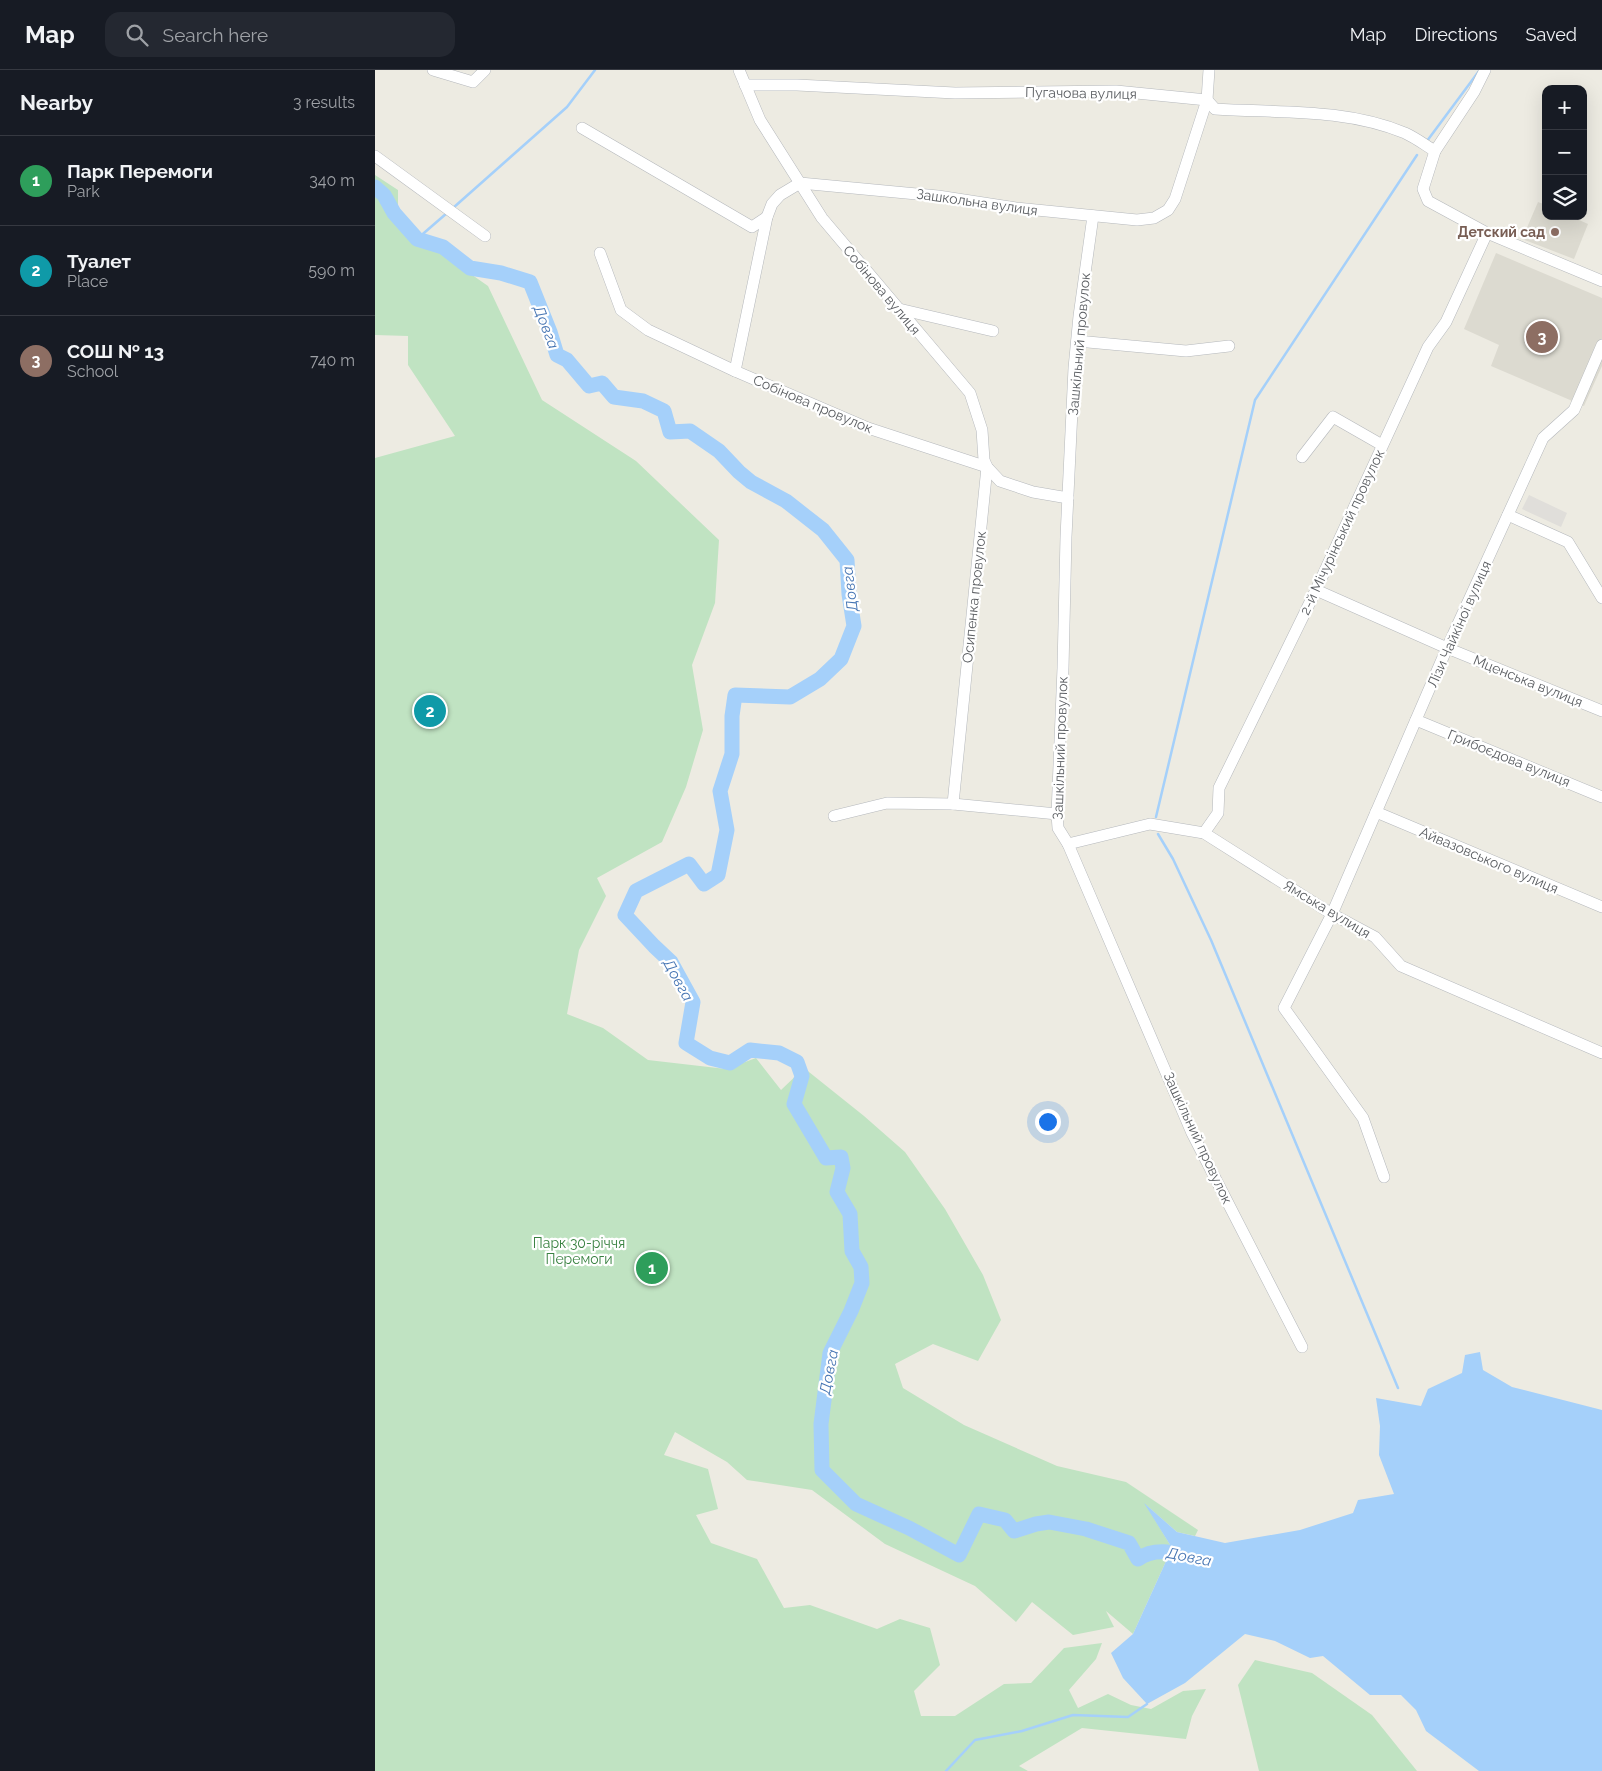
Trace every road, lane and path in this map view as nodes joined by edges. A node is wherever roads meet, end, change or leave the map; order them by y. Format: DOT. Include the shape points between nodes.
graph roads {
  1 [pos="433,70"];
  2 [pos="485,70"];
  3 [pos="739,70"];
  4 [pos="1209,70"];
  5 [pos="1485,70"];
  6 [pos="745,85"];
  7 [pos="1207,100"];
  8 [pos="582,128"];
  9 [pos="1435,151"];
  10 [pos="375,156"];
  11 [pos="800,183"];
  12 [pos="1093,216"];
  13 [pos="767,217"];
  14 [pos="1487,233"];
  15 [pos="485,236"];
  16 [pos="600,254"];
  17 [pos="1602,281"];
  18 [pos="899,309"];
  19 [pos="993,331"];
  20 [pos="1077,341"];
  21 [pos="1602,345"];
  22 [pos="1229,346"];
  23 [pos="735,371"];
  24 [pos="970,393"];
  25 [pos="1382,446"];
  26 [pos="1302,457"];
  27 [pos="987,467"];
  28 [pos="1068,498"];
  29 [pos="1508,515"];
  30 [pos="1316,590"];
  31 [pos="1602,598"];
  32 [pos="1447,648"];
  33 [pos="1602,712"];
  34 [pos="1416,720"];
  35 [pos="1602,797"];
  36 [pos="953,804"];
  37 [pos="1377,812"];
  38 [pos="1057,814"];
  39 [pos="834,816"];
  40 [pos="1204,833"];
  41 [pos="1067,844"];
  42 [pos="1602,907"];
  43 [pos="1332,914"];
  44 [pos="1602,1053"];
  45 [pos="1384,1177"];
  46 [pos="1302,1347"];
  1 -- 2 [label="street" via="473,82"];
  3 -- 6 [label="street"];
  4 -- 7 [label="street"];
  5 -- 9 [label="street"];
  6 -- 7 [label="street, Пугачова вулиця" via="955,93 1116,91"];
  6 -- 11 [label="street" via="760,120"];
  7 -- 9 [label="street, Пугачова вулиця" via="1215,109 1347,116 1407,134"];
  7 -- 12 [label="street, Зашкольна вулиця" via="1175,199 1167,210 1154,218 1137,220"];
  8 -- 13 [label="street" via="752,226"];
  9 -- 14 [label="street" via="1423,189 1428,202"];
  10 -- 15 [label="street"];
  11 -- 12 [label="street, Зашкольна вулиця"];
  11 -- 13 [label="street" via="780,195"];
  11 -- 18 [label="street, Собінова вулиця" via="822,218"];
  12 -- 20 [label="street, Зашкільний провулок"];
  13 -- 23 [label="street"];
  14 -- 17 [label="street"];
  14 -- 25 [label="street, 2-й Мічурінський провулок" via="1446,322 1428,347"];
  16 -- 23 [label="street, Собінова провулок" via="621,310 648,330"];
  18 -- 19 [label="street"];
  18 -- 24 [label="street, Собінова вулиця"];
  20 -- 22 [label="street" via="1186,352"];
  20 -- 28 [label="street, Зашкільний провулок"];
  21 -- 29 [label="street, Лізи Чайкіної вулиця" via="1574,410 1543,438"];
  23 -- 27 [label="street, Собінова провулок" via="868,428"];
  24 -- 27 [label="street, Осипенка провулок" via="983,430"];
  25 -- 26 [label="street" via="1333,417"];
  25 -- 30 [label="street, 2-й Мічурінський провулок"];
  27 -- 28 [label="street, Собінова провулок" via="1000,481 1033,492"];
  27 -- 36 [label="street, Осипенка провулок"];
  28 -- 38 [label="street, Зашкільний провулок"];
  29 -- 31 [label="street" via="1568,542"];
  29 -- 32 [label="street, Лізи Чайкіної вулиця"];
  30 -- 32 [label="street, Мценська вулиця"];
  30 -- 40 [label="street, 2-й Мічурінський провулок" via="1219,788 1218,813"];
  32 -- 33 [label="street, Мценська вулиця"];
  32 -- 34 [label="street, Лізи Чайкіної вулиця"];
  34 -- 35 [label="street, Грибоєдова вулиця"];
  34 -- 37 [label="street, Лізи Чайкіної вулиця"];
  36 -- 38 [label="street"];
  36 -- 39 [label="street" via="887,803"];
  37 -- 42 [label="street, Айвазовського вулиця"];
  37 -- 43 [label="street, Лізи Чайкіної вулиця"];
  38 -- 41 [label="street, Зашкільний провулок" via="1058,828"];
  40 -- 41 [label="street, Ямська вулиця" via="1150,824"];
  40 -- 43 [label="street, Ямська вулиця"];
  41 -- 46 [label="street, Зашкільний провулок" via="1192,1133"];
  43 -- 44 [label="street, Ямська вулиця" via="1375,937 1401,966"];
  43 -- 45 [label="street, Лізи Чайкіної вулиця" via="1284,1008 1363,1118"];
}
